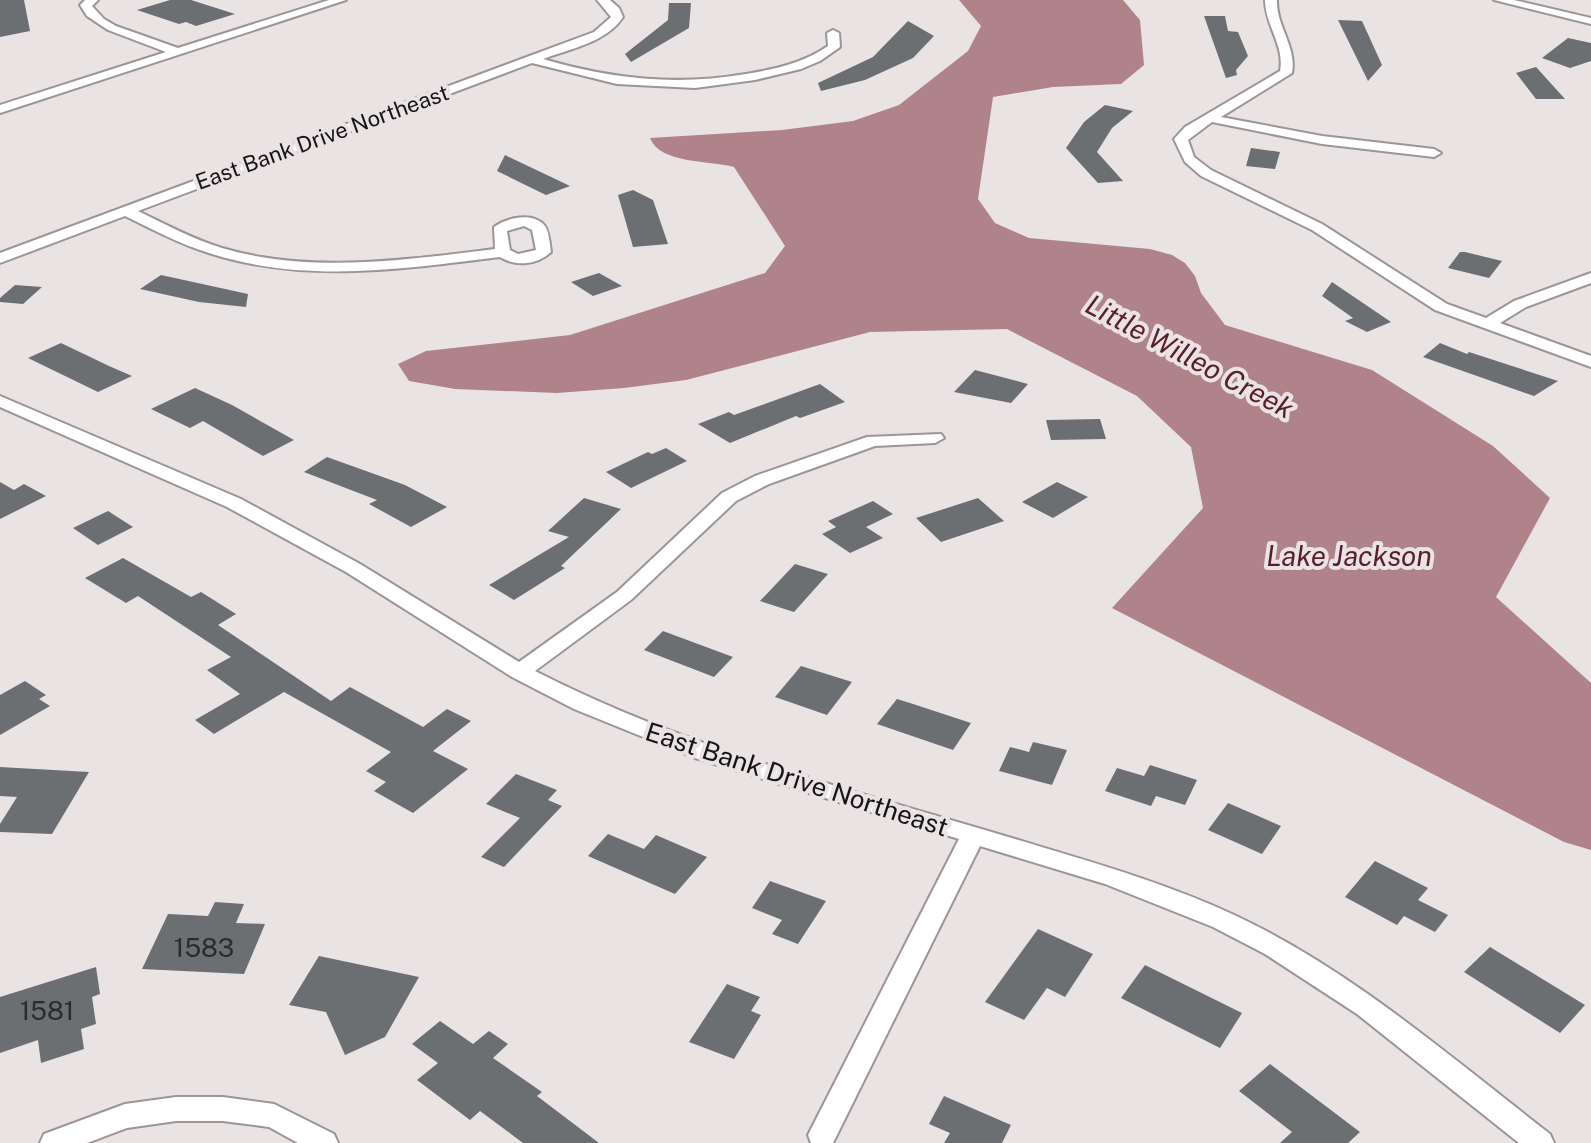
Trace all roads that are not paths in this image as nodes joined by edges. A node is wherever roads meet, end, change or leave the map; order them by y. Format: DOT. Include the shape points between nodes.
graph roads {
  1 [pos="92,0"];
  2 [pos="340,0"];
  3 [pos="603,0"];
  4 [pos="1271,0"];
  5 [pos="1500,0"];
  6 [pos="1591,21"];
  7 [pos="833,33"];
  8 [pos="178,52"];
  9 [pos="532,59"];
  10 [pos="0,109"];
  11 [pos="1211,118"];
  12 [pos="1434,153"];
  13 [pos="125,211"];
  14 [pos="503,252"];
  15 [pos="0,258"];
  16 [pos="1591,278"];
  17 [pos="1485,325"];
  18 [pos="1591,362"];
  19 [pos="0,401"];
  20 [pos="935,438"];
  21 [pos="520,672"];
  22 [pos="973,835"];
  23 [pos="822,1135"];
  24 [pos="54,1143"];
  25 [pos="324,1143"];
  26 [pos="1540,1143"];
  1 -- 8 [label="street" via="86,5 88,14 102,24"];
  2 -- 8 [label="street"];
  3 -- 9 [label="street, East Bank Drive Northeast" via="615,10 612,25"];
  4 -- 11 [label="street" via="1288,58 1286,73"];
  5 -- 6 [label="street"];
  7 -- 9 [label="street" via="834,47 810,63 686,86 608,81"];
  8 -- 10 [label="street"];
  9 -- 13 [label="street, East Bank Drive Northeast"];
  11 -- 12 [label="street" via="1298,139"];
  11 -- 17 [label="street" via="1181,139 1190,162 1317,227 1441,307"];
  13 -- 14 [label="street" via="203,247 274,264 361,267"];
  13 -- 15 [label="street, East Bank Drive Northeast"];
  16 -- 17 [label="street" via="1520,304"];
  17 -- 18 [label="street"];
  19 -- 21 [label="street, East Bank Drive Northeast" via="279,527"];
  20 -- 21 [label="street" via="873,441 729,497 624,596"];
  21 -- 22 [label="street, East Bank Drive Northeast" via="582,704 703,753"];
  22 -- 23 [label="street"];
  22 -- 26 [label="street, East Bank Drive Northeast" via="1158,894 1274,947 1366,1007"];
  24 -- 25 [label="street" via="125,1116 207,1109 274,1116"];
}
